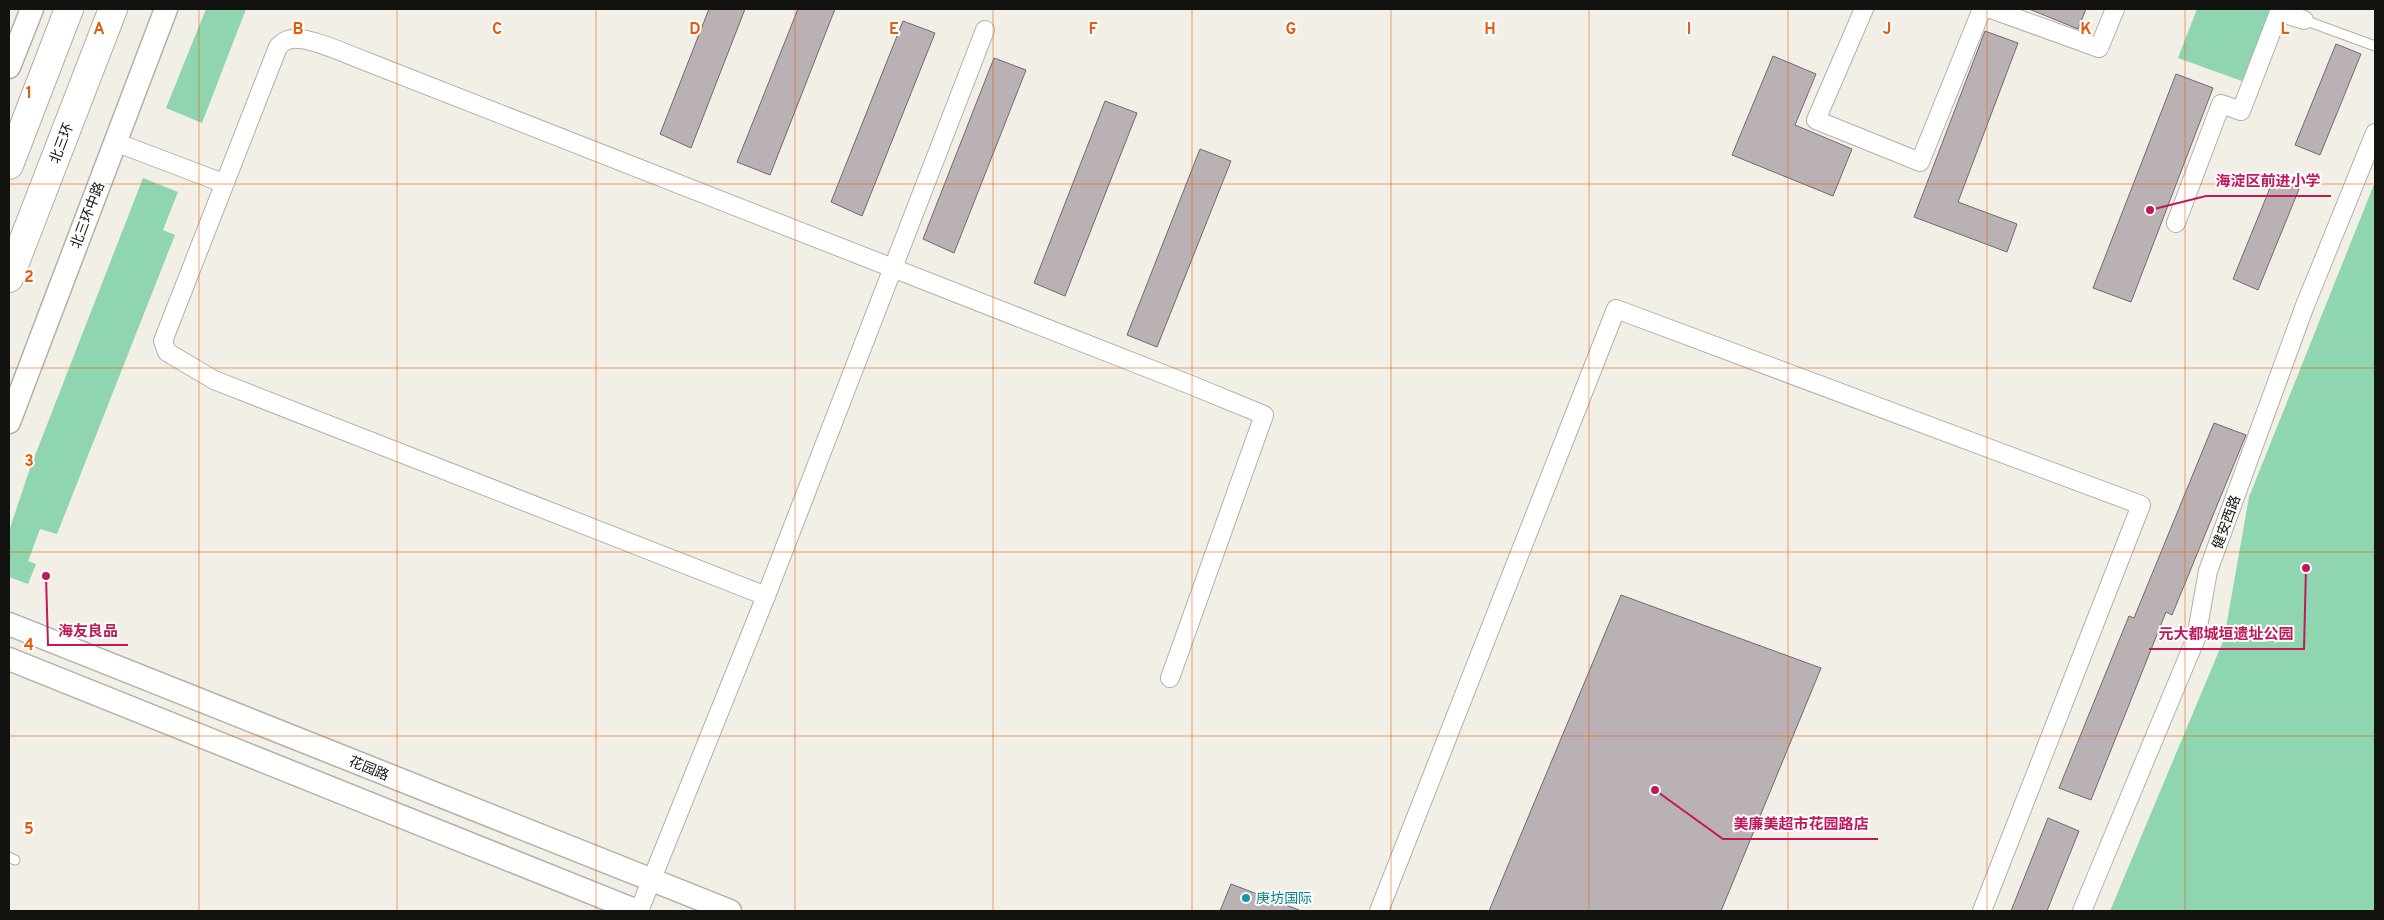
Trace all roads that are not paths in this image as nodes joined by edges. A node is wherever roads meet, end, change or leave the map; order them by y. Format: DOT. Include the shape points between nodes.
graph roads {
  1 [pos="32,9"];
  2 [pos="69,9"];
  3 [pos="114,9"];
  4 [pos="166,9"];
  5 [pos="1864,9"];
  6 [pos="1982,9"];
  7 [pos="1991,9"];
  8 [pos="2115,9"];
  9 [pos="2280,10"];
  10 [pos="2304,20"];
  11 [pos="985,30"];
  12 [pos="2375,46"];
  13 [pos="9,67"];
  14 [pos="37,91"];
  15 [pos="2375,133"];
  16 [pos="115,142"];
  17 [pos="9,143"];
  18 [pos="9,165"];
  19 [pos="223,183"];
  20 [pos="2176,223"];
  21 [pos="893,267"];
  22 [pos="9,278"];
  23 [pos="9,422"];
  24 [pos="766,596"];
  25 [pos="9,624"];
  26 [pos="9,658"];
  27 [pos="1170,678"];
  28 [pos="485,814"];
  29 [pos="474,846"];
  30 [pos="652,880"];
  31 [pos="638,911"];
  32 [pos="730,911"];
  33 [pos="1379,911"];
  34 [pos="1982,911"];
  35 [pos="2082,911"];
  1 -- 13 [label="street"];
  2 -- 14 [label="highway"];
  3 -- 22 [label="highway, 北三环"];
  4 -- 16 [label="street, 北三环中路"];
  5 -- 6 [label="street" via="1816,120 1920,162"];
  7 -- 8 [label="street" via="2099,48"];
  9 -- 10 [label="street"];
  9 -- 20 [label="street" via="2242,111 2221,104"];
  10 -- 12 [label="lane"];
  11 -- 21 [label="street"];
  14 -- 17 [label="highway"];
  14 -- 18 [label="highway"];
  15 -- 35 [label="street, 健安西路" via="2304,308 2208,571 2196,638"];
  16 -- 19 [label="street"];
  16 -- 23 [label="street, 北三环中路"];
  19 -- 21 [label="street" via="278,47 292,39 365,61"];
  19 -- 24 [label="street" via="163,341 166,352 214,380"];
  21 -- 24 [label="street"];
  21 -- 27 [label="street" via="1264,415"];
  24 -- 30 [label="street"];
  25 -- 28 [label="street, 花园路"];
  26 -- 29 [label="street"];
  28 -- 29 [label="street"];
  28 -- 30 [label="street, 花园路"];
  29 -- 31 [label="street"];
  30 -- 31 [label="street"];
  30 -- 32 [label="street, 花园路"];
  33 -- 34 [label="street" via="1616,309 2141,505"];
}
